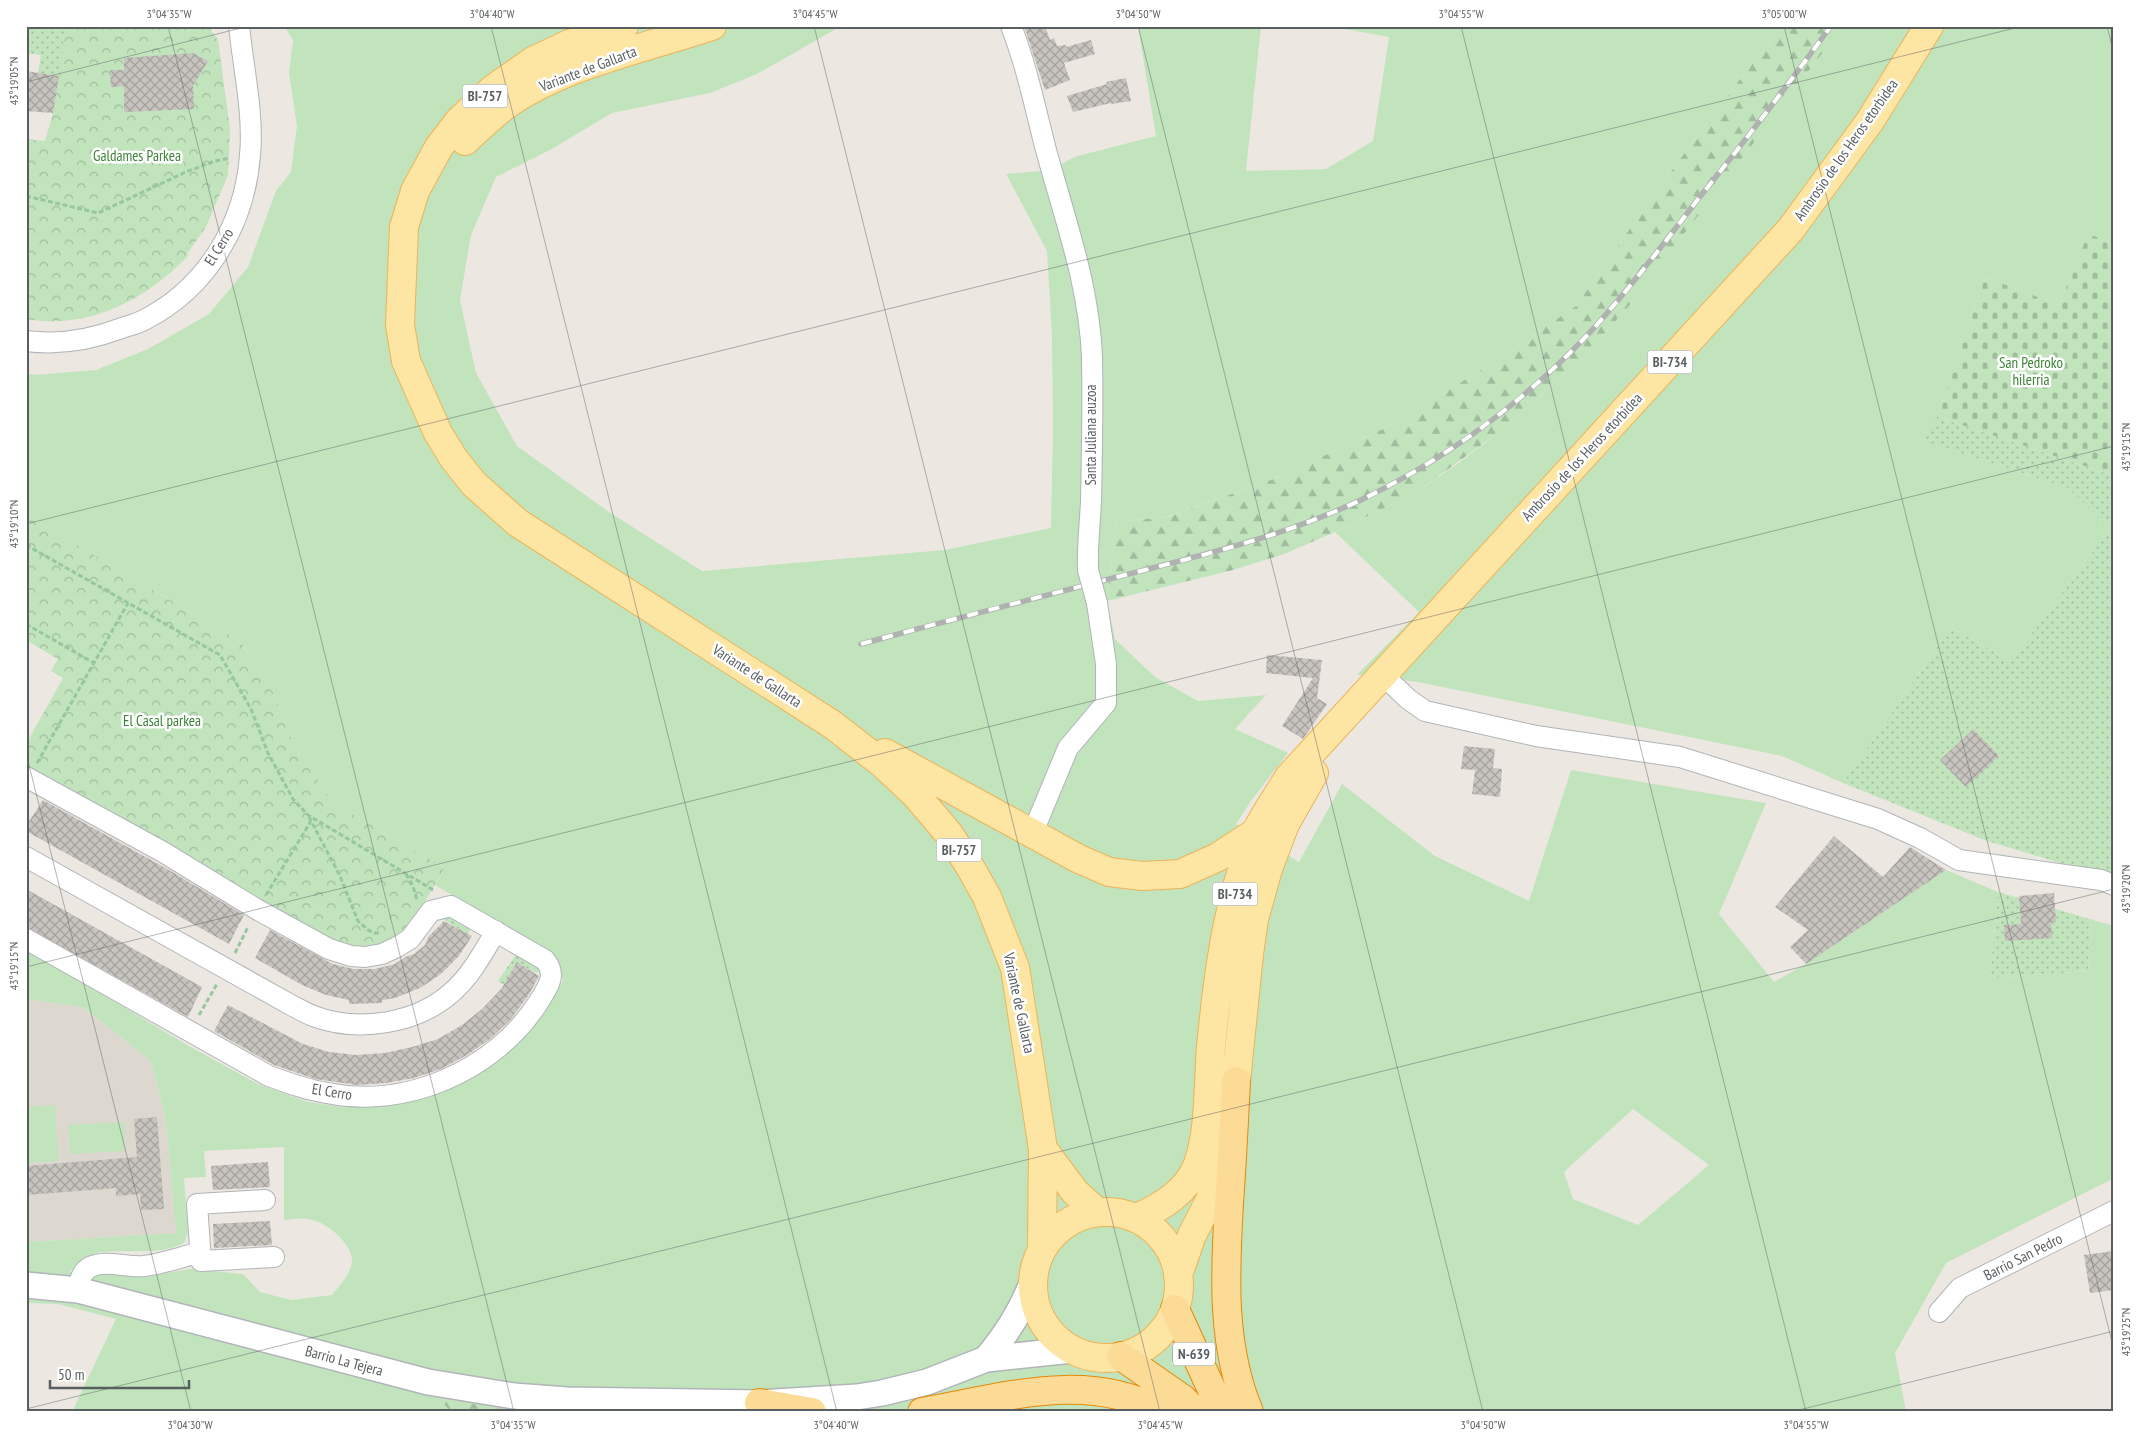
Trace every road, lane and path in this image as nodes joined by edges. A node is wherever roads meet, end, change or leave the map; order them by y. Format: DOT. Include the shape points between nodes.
graph roads {
  1 [pos="239,26"];
  2 [pos="579,26"];
  3 [pos="712,26"];
  4 [pos="1011,26"];
  5 [pos="1928,26"];
  6 [pos="624,28"];
  7 [pos="672,40"];
  8 [pos="561,48"];
  9 [pos="509,103"];
  10 [pos="234,158"];
  11 [pos="26,196"];
  12 [pos="403,263"];
  13 [pos="26,341"];
  14 [pos="27,547"];
  15 [pos="128,603"];
  16 [pos="26,624"];
  17 [pos="94,663"];
  18 [pos="1382,674"];
  19 [pos="1350,711"];
  20 [pos="833,725"];
  21 [pos="30,772"];
  22 [pos="308,815"];
  23 [pos="311,821"];
  24 [pos="1033,832"];
  25 [pos="1256,832"];
  26 [pos="26,857"];
  27 [pos="406,874"];
  28 [pos="2114,886"];
  29 [pos="263,901"];
  30 [pos="418,902"];
  31 [pos="452,906"];
  32 [pos="248,927"];
  33 [pos="496,931"];
  34 [pos="387,932"];
  35 [pos="26,939"];
  36 [pos="237,950"];
  37 [pos="222,977"];
  38 [pos="196,1020"];
  39 [pos="1236,1081"];
  40 [pos="1043,1149"];
  41 [pos="265,1200"];
  42 [pos="2114,1211"];
  43 [pos="1097,1212"];
  44 [pos="1137,1218"];
  45 [pos="1042,1247"];
  46 [pos="200,1252"];
  47 [pos="274,1257"];
  48 [pos="1178,1275"];
  49 [pos="1032,1283"];
  50 [pos="26,1285"];
  51 [pos="78,1290"];
  52 [pos="1175,1309"];
  53 [pos="1939,1312"];
  54 [pos="1072,1350"];
  55 [pos="1121,1356"];
  56 [pos="986,1359"];
  57 [pos="759,1403"];
  58 [pos="812,1412"];
  59 [pos="922,1412"];
  60 [pos="1163,1412"];
  61 [pos="1195,1412"];
  62 [pos="1222,1412"];
  63 [pos="1249,1412"];
  1 -- 13 [label="street, El Cerro" via="250,124 250,155 241,207 229,236 192,287 144,320 94,338 42,343"];
  2 -- 8 [label="street"];
  3 -- 7 [label="main road, Variante de Gallarta / BI-757"];
  4 -- 24 [label="street, Santa Juliana auzoa, bridge" via="1023,56 1046,150 1075,246 1084,294 1092,356 1088,570 1106,664 1106,703 1068,748"];
  5 -- 18 [label="main road, Ambrosio de los Heros etorbidea / BI-734" via="1870,121 1791,229"];
  6 -- 7 [label="street"];
  6 -- 8 [label="main road, Variante de Gallarta / BI-757"];
  6 -- 9 [label="street" via="617,44 576,57 550,70"];
  7 -- 9 [label="main road, Variante de Gallarta / BI-757" via="549,81"];
  8 -- 12 [label="main road, Variante de Gallarta / BI-757" via="533,61 493,89 459,121 439,147 415,191 404,227"];
  9 -- 12 [label="main road, Variante de Gallarta / BI-757" via="455,151 440,173"];
  10 -- 11 [label="path" via="186,172 98,213"];
  12 -- 20 [label="main road, Variante de Gallarta / BI-757" via="400,325 406,361 438,434 474,484 518,523"];
  14 -- 15 [label="path"];
  15 -- 17 [label="path"];
  15 -- 22 [label="path" via="220,655 251,709 268,753 294,799"];
  16 -- 17 [label="path"];
  17 -- 21 [label="path"];
  18 -- 19 [label="main road, Ambrosio de los Heros etorbidea / BI-734"];
  18 -- 28 [label="street" via="1425,711 1536,736 1680,757 1878,819 1959,860 2101,880"];
  19 -- 25 [label="main road, BI-734" via="1289,777"];
  19 -- 39 [label="main road, BI-734" via="1297,800 1268,869 1254,919"];
  20 -- 24 [label="main road"];
  20 -- 40 [label="main road, Variante de Gallarta / BI-757" via="915,794 949,834 988,897 1015,968"];
  21 -- 31 [label="street" via="258,910 350,956 365,957 397,948 410,939 431,911"];
  22 -- 23 [label="path"];
  22 -- 27 [label="path"];
  23 -- 29 [label="path"];
  23 -- 34 [label="path" via="340,876 358,921 375,933"];
  24 -- 25 [label="main road" via="1109,872 1142,876 1180,874 1218,857"];
  25 -- 44 [label="main road, BI-734" via="1232,904 1217,984 1206,1120 1198,1165 1178,1195"];
  26 -- 33 [label="street" via="291,1005 340,1023 384,1023 434,1006 470,972"];
  27 -- 30 [label="path"];
  27 -- 31 [label="path" via="441,894"];
  31 -- 33 [label="street, El Cerro"];
  32 -- 36 [label="path"];
  33 -- 35 [label="street, El Cerro" via="545,960 551,967 551,982 530,1015 500,1048 466,1070 427,1086 363,1097 328,1094 269,1076"];
  37 -- 38 [label="path"];
  39 -- 48 [label="main road, BI-734" via="1218,1176"];
  39 -- 63 [label="highway" via="1226,1304 1231,1351"];
  40 -- 43 [label="main road, Variante de Gallarta / BI-757" via="1075,1192"];
  40 -- 45 [label="main road, Variante de Gallarta / BI-757"];
  41 -- 46 [label="street" via="197,1204"];
  42 -- 53 [label="street, Barrio San Pedro" via="1960,1288"];
  43 -- 44 [label="main road"];
  43 -- 45 [label="main road" via="1065,1223"];
  44 -- 48 [label="main road" via="1153,1228 1165,1242 1174,1258"];
  45 -- 49 [label="main road"];
  46 -- 47 [label="street" via="201,1260"];
  46 -- 51 [label="street" via="145,1266 102,1264 89,1268 80,1280"];
  48 -- 52 [label="main road"];
  49 -- 54 [label="main road" via="1034,1303 1042,1322 1055,1338"];
  49 -- 56 [label="street" via="1006,1335"];
  50 -- 51 [label="street, Barrio La Tejera"];
  51 -- 57 [label="street, Barrio La Tejera" via="446,1386 567,1400"];
  52 -- 55 [label="main road" via="1154,1340"];
  52 -- 62 [label="highway, N-639"];
  54 -- 55 [label="main road" via="1096,1357"];
  54 -- 56 [label="street"];
  55 -- 61 [label="highway, N-639" via="1182,1399"];
  56 -- 57 [label="street, Barrio La Tejera" via="927,1382 882,1393 823,1401"];
  57 -- 58 [label="highway"];
  59 -- 60 [label="highway" via="1032,1392 1083,1388 1114,1393"];
}
